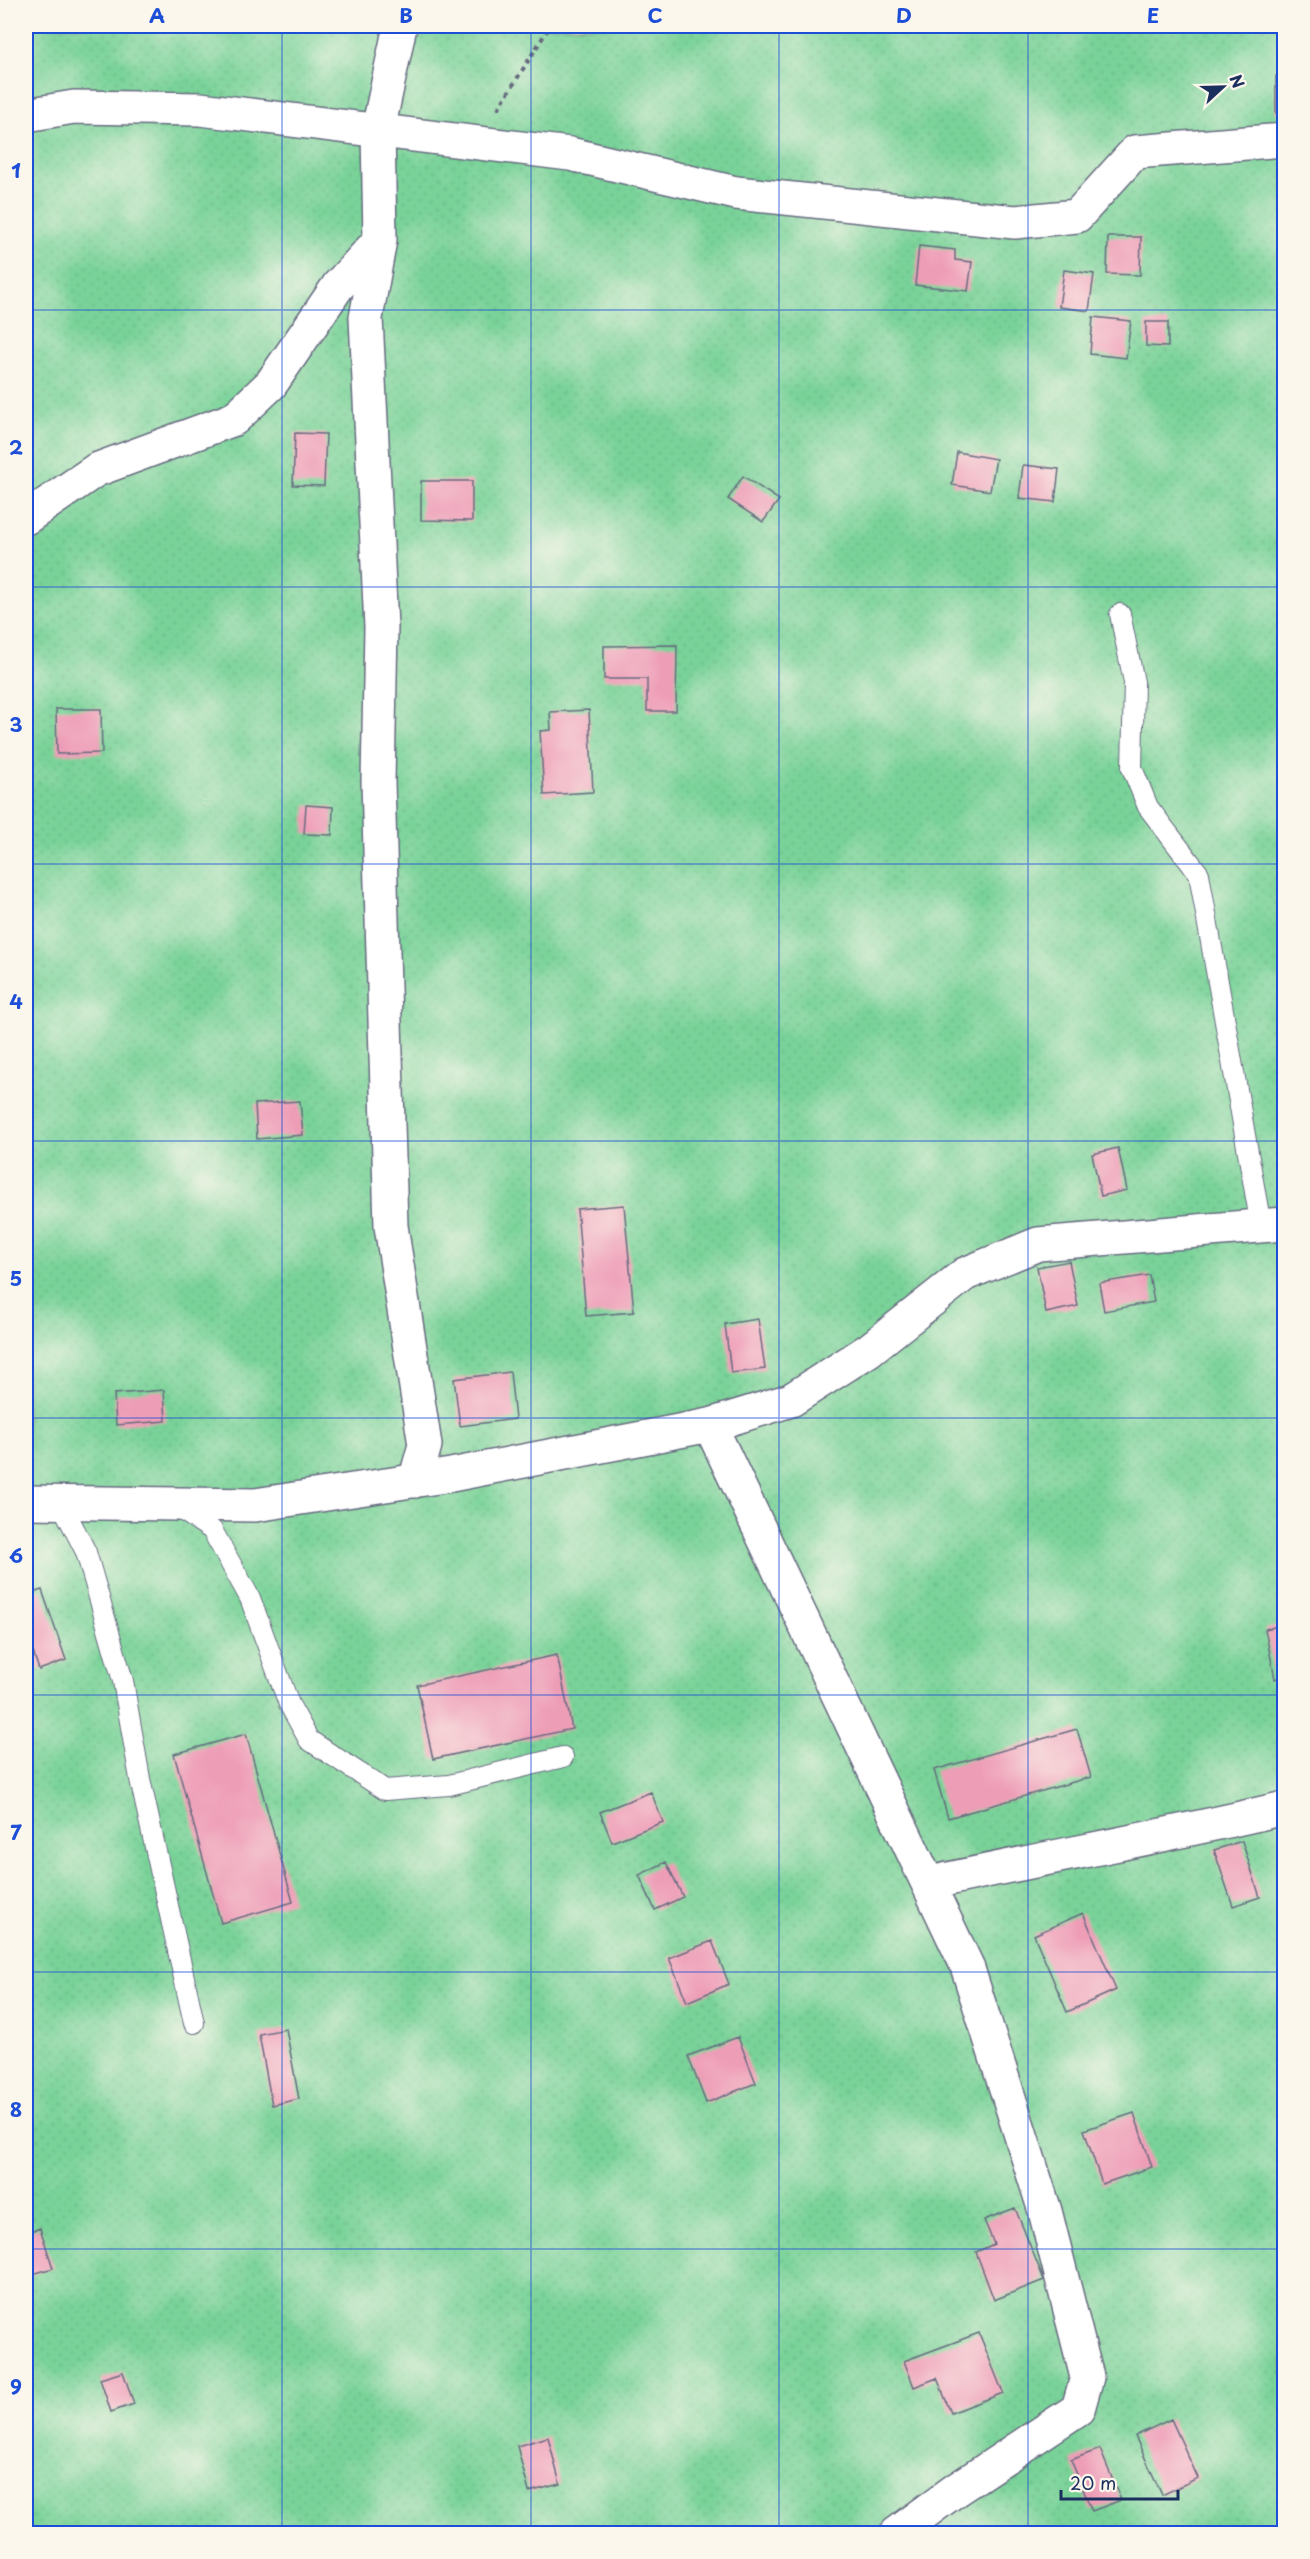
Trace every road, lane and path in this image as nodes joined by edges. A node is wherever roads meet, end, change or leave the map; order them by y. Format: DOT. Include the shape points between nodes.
graph roads {
  1 [pos="400,26"];
  2 [pos="549,26"];
  3 [pos="26,115"];
  4 [pos="378,130"];
  5 [pos="1284,140"];
  6 [pos="477,142"];
  7 [pos="380,240"];
  8 [pos="26,518"];
  9 [pos="1120,614"];
  10 [pos="1273,1225"];
  11 [pos="710,1425"];
  12 [pos="415,1481"];
  13 [pos="26,1502"];
  14 [pos="61,1503"];
  15 [pos="172,1504"];
  16 [pos="563,1757"];
  17 [pos="1284,1808"];
  18 [pos="930,1883"];
  19 [pos="194,2023"];
  20 [pos="896,2534"];
  1 -- 4 [label="street"];
  2 -- 6 [label="path"];
  3 -- 4 [label="street" via="74,107 200,109"];
  4 -- 6 [label="street"];
  4 -- 7 [label="street"];
  5 -- 6 [label="street" via="1135,152 1077,216 1015,222 736,193 570,154"];
  7 -- 8 [label="street" via="338,285 272,384 234,419 96,470"];
  7 -- 12 [label="street" via="366,318 381,627 378,794 391,1226 425,1445"];
  9 -- 10 [label="lane" via="1134,682 1132,768 1149,807 1199,874"];
  10 -- 11 [label="street" via="1038,1244 965,1274 869,1350 791,1400"];
  11 -- 12 [label="street"];
  11 -- 18 [label="street"];
  12 -- 15 [label="street" via="255,1505"];
  13 -- 14 [label="street"];
  14 -- 15 [label="street"];
  14 -- 19 [label="lane" via="86,1552 123,1681 152,1836"];
  15 -- 16 [label="lane" via="212,1530 250,1598 289,1704 309,1740 375,1784 385,1790 449,1785"];
  17 -- 18 [label="street"];
  18 -- 20 [label="street" via="967,1966 1042,2199 1087,2377 1078,2409"];
}
